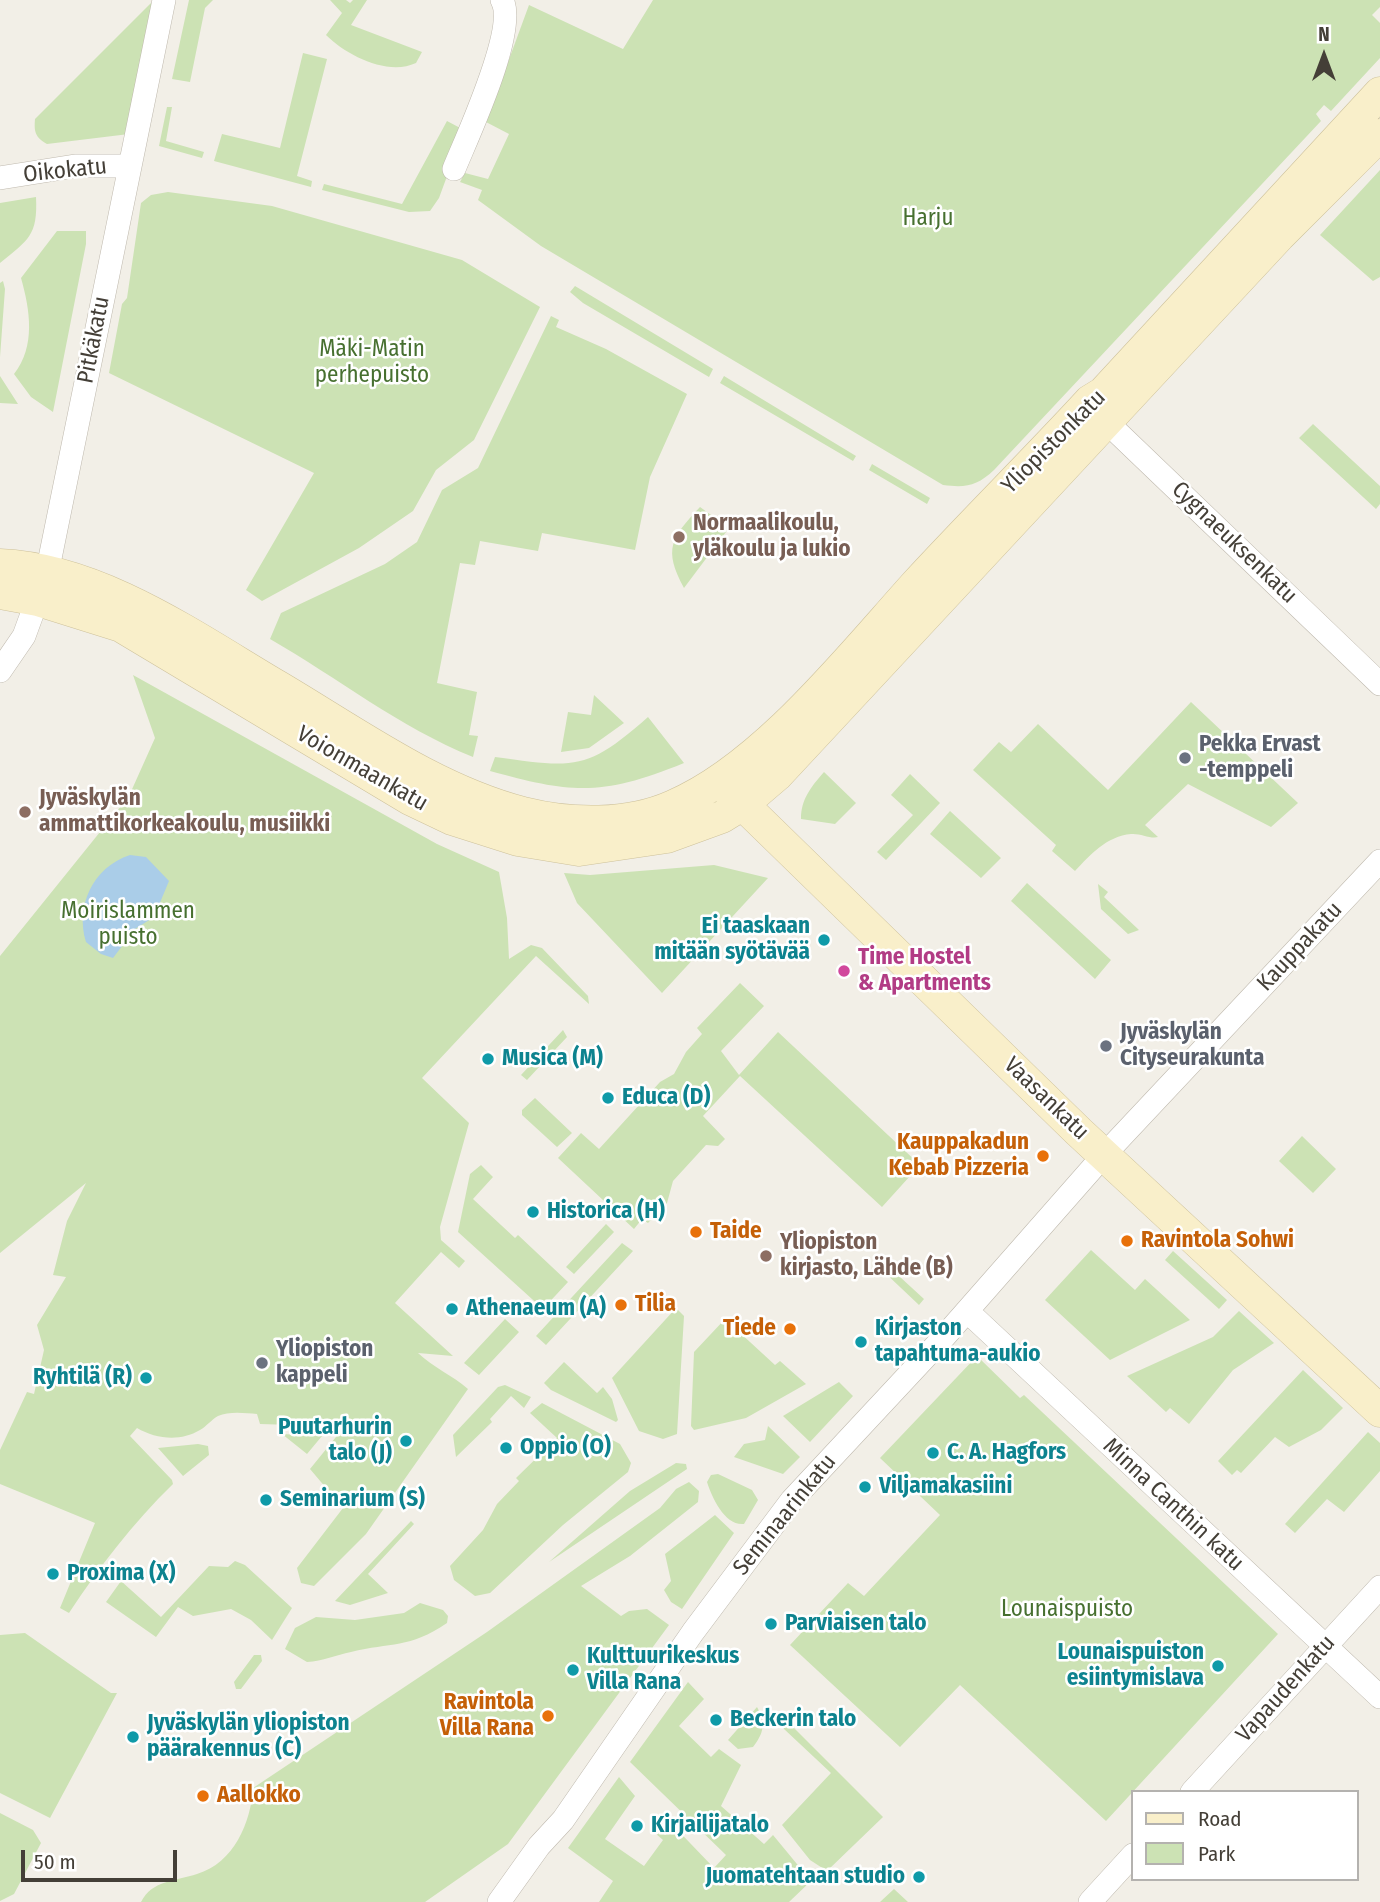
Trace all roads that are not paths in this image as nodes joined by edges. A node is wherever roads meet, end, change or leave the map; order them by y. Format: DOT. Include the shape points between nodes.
graph roads {
  1 [pos="164,0"];
  2 [pos="504,4"];
  3 [pos="1380,93"];
  4 [pos="1380,135"];
  5 [pos="130,166"];
  6 [pos="454,169"];
  7 [pos="0,178"];
  8 [pos="1094,416"];
  9 [pos="0,565"];
  10 [pos="43,586"];
  11 [pos="0,593"];
  12 [pos="0,671"];
  13 [pos="1380,684"];
  14 [pos="718,780"];
  15 [pos="743,804"];
  16 [pos="1380,862"];
  17 [pos="1104,1155"];
  18 [pos="967,1311"];
  19 [pos="1380,1411"];
  20 [pos="1380,1587"];
  21 [pos="1325,1646"];
  22 [pos="1380,1697"];
  23 [pos="1194,1790"];
  24 [pos="1132,1856"];
  25 [pos="505,1900"];
  26 [pos="1090,1902"];
  1 -- 5 [label="street, Pitkäkatu"];
  2 -- 6 [label="street" via="504,37"];
  3 -- 8 [label="main road, Yliopistonkatu" via="1103,393"];
  4 -- 8 [label="main road, Yliopistonkatu"];
  5 -- 7 [label="street, Oikokatu" via="75,166"];
  5 -- 10 [label="street, Pitkäkatu"];
  8 -- 13 [label="street, Cygnaeuksenkatu"];
  8 -- 14 [label="main road, Yliopistonkatu" via="786,726"];
  8 -- 15 [label="main road, Yliopistonkatu" via="777,775"];
  9 -- 10 [label="main road, Voionmaankatu"];
  10 -- 11 [label="main road, Voionmaankatu"];
  10 -- 12 [label="street, Pitkäkatu" via="24,636"];
  10 -- 14 [label="main road, Voionmaankatu" via="131,600 427,775 506,807 580,821 625,819 670,808"];
  10 -- 15 [label="main road, Voionmaankatu" via="121,626 410,799 487,832 579,850 667,837"];
  14 -- 15 [label="main road, Vaasankatu"];
  15 -- 17 [label="main road, Vaasankatu"];
  16 -- 17 [label="street, Kauppakatu"];
  17 -- 18 [label="street, Seminaarinkatu"];
  17 -- 19 [label="main road, Vaasankatu"];
  18 -- 21 [label="street, Minna Canthin katu"];
  18 -- 25 [label="street, Seminaarinkatu" via="792,1500 692,1632"];
  20 -- 21 [label="street, Vapaudenkatu"];
  21 -- 22 [label="street, Minna Canthin katu"];
  21 -- 23 [label="street, Vapaudenkatu"];
  24 -- 26 [label="street"];
}
